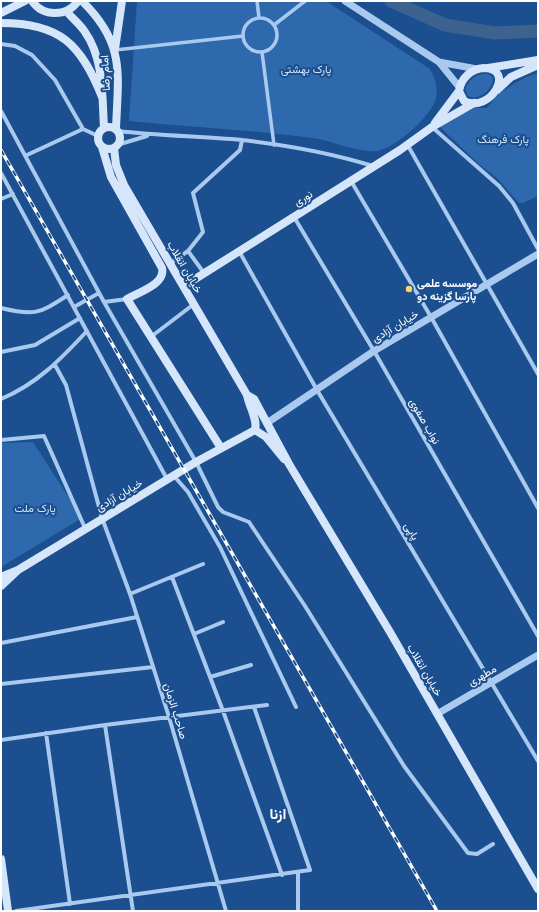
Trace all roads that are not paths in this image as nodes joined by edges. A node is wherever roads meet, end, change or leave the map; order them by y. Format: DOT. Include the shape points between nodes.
graph roads {
  1 [pos="25,1"];
  2 [pos="32,1"];
  3 [pos="78,1"];
  4 [pos="82,1"];
  5 [pos="122,1"];
  6 [pos="257,1"];
  7 [pos="305,1"];
  8 [pos="345,1"];
  9 [pos="66,11"];
  10 [pos="1,13"];
  11 [pos="259,18"];
  12 [pos="1,23"];
  13 [pos="274,25"];
  14 [pos="243,36"];
  15 [pos="1,44"];
  16 [pos="115,50"];
  17 [pos="262,52"];
  18 [pos="538,60"];
  19 [pos="439,62"];
  20 [pos="538,65"];
  21 [pos="488,68"];
  22 [pos="477,69"];
  23 [pos="460,89"];
  24 [pos="496,90"];
  25 [pos="102,97"];
  26 [pos="474,104"];
  27 [pos="1,111"];
  28 [pos="432,126"];
  29 [pos="104,128"];
  30 [pos="83,129"];
  31 [pos="117,130"];
  32 [pos="149,135"];
  33 [pos="98,136"];
  34 [pos="242,140"];
  35 [pos="407,144"];
  36 [pos="274,145"];
  37 [pos="102,146"];
  38 [pos="116,146"];
  39 [pos="26,156"];
  40 [pos="374,166"];
  41 [pos="1,173"];
  42 [pos="351,181"];
  43 [pos="13,194"];
  44 [pos="1,199"];
  45 [pos="294,216"];
  46 [pos="538,249"];
  47 [pos="188,250"];
  48 [pos="239,251"];
  49 [pos="538,254"];
  50 [pos="171,263"];
  51 [pos="204,273"];
  52 [pos="487,284"];
  53 [pos="184,286"];
  54 [pos="99,293"];
  55 [pos="68,295"];
  56 [pos="127,299"];
  57 [pos="104,302"];
  58 [pos="194,304"];
  59 [pos="74,307"];
  60 [pos="1,308"];
  61 [pos="431,317"];
  62 [pos="80,318"];
  63 [pos="87,330"];
  64 [pos="152,336"];
  65 [pos="374,351"];
  66 [pos="1,352"];
  67 [pos="56,365"];
  68 [pos="538,374"];
  69 [pos="317,390"];
  70 [pos="247,395"];
  71 [pos="1,399"];
  72 [pos="267,423"];
  73 [pos="255,430"];
  74 [pos="1,440"];
  75 [pos="221,448"];
  76 [pos="196,462"];
  77 [pos="289,464"];
  78 [pos="171,478"];
  79 [pos="538,508"];
  80 [pos="102,518"];
  81 [pos="85,528"];
  82 [pos="203,564"];
  83 [pos="18,570"];
  84 [pos="1,577"];
  85 [pos="172,577"];
  86 [pos="1,586"];
  87 [pos="130,594"];
  88 [pos="137,617"];
  89 [pos="223,622"];
  90 [pos="194,634"];
  91 [pos="538,636"];
  92 [pos="1,643"];
  93 [pos="538,655"];
  94 [pos="251,665"];
  95 [pos="153,667"];
  96 [pos="210,677"];
  97 [pos="492,682"];
  98 [pos="1,684"];
  99 [pos="267,705"];
  100 [pos="254,707"];
  101 [pos="296,707"];
  102 [pos="223,710"];
  103 [pos="437,714"];
  104 [pos="169,717"];
  105 [pos="105,724"];
  106 [pos="46,733"];
  107 [pos="1,740"];
  108 [pos="538,761"];
  109 [pos="494,844"];
  110 [pos="1,859"];
  111 [pos="298,872"];
  112 [pos="282,875"];
  113 [pos="219,883"];
  114 [pos="538,889"];
  115 [pos="131,895"];
  116 [pos="70,904"];
  117 [pos="8,911"];
  118 [pos="16,911"];
  119 [pos="133,911"];
  120 [pos="226,911"];
  121 [pos="298,911"];
  1 -- 10 [label="main road"];
  2 -- 9 [label="main road" via="45,12"];
  3 -- 9 [label="main road"];
  4 -- 16 [label="main road, امام رضا" via="99,19"];
  5 -- 16 [label="main road"];
  6 -- 11 [label="street"];
  7 -- 13 [label="street"];
  8 -- 19 [label="street"];
  9 -- 25 [label="main road, امام رضا" via="84,31 97,56"];
  11 -- 13 [label="street"];
  11 -- 14 [label="street" via="247,24"];
  12 -- 25 [label="main road" via="38,27 49,30 67,41 93,73"];
  13 -- 17 [label="street" via="277,33 276,42 270,49"];
  14 -- 16 [label="street"];
  14 -- 17 [label="street" via="249,48"];
  15 -- 30 [label="street" via="21,48 46,69 62,89"];
  16 -- 31 [label="main road, امام رضا" via="118,68"];
  17 -- 36 [label="street"];
  18 -- 21 [label="main road"];
  19 -- 22 [label="street"];
  19 -- 23 [label="street"];
  20 -- 24 [label="main road" via="511,77"];
  21 -- 22 [label="main road"];
  21 -- 24 [label="main road" via="494,70 498,76 499,84"];
  22 -- 23 [label="main road" via="465,78"];
  23 -- 26 [label="main road" via="464,101"];
  23 -- 28 [label="main road"];
  24 -- 26 [label="main road" via="485,100"];
  25 -- 29 [label="main road, امام رضا"];
  26 -- 28 [label="main road"];
  27 -- 39 [label="street"];
  28 -- 35 [label="main road, نوری"];
  28 -- 46 [label="street" via="499,186 512,202"];
  29 -- 31 [label="main road"];
  29 -- 33 [label="main road"];
  30 -- 33 [label="street"];
  30 -- 39 [label="street"];
  31 -- 32 [label="street"];
  31 -- 38 [label="main road" via="120,138"];
  32 -- 34 [label="street"];
  32 -- 38 [label="street"];
  33 -- 37 [label="main road" via="98,142"];
  34 -- 36 [label="street"];
  34 -- 47 [label="street" via="240,150 193,193 203,232"];
  35 -- 40 [label="main road, نوری"];
  35 -- 52 [label="street"];
  36 -- 40 [label="street" via="343,156"];
  37 -- 38 [label="main road" via="110,149"];
  37 -- 56 [label="main road, خیابان انقلاب" via="111,177 164,274 162,279"];
  38 -- 50 [label="main road, خیابان انقلاب" via="116,165 124,185"];
  39 -- 54 [label="street"];
  40 -- 42 [label="main road, نوری"];
  41 -- 43 [label="street"];
  42 -- 45 [label="main road, نوری"];
  42 -- 61 [label="street"];
  43 -- 44 [label="street"];
  43 -- 55 [label="street"];
  45 -- 48 [label="main road, نوری"];
  45 -- 65 [label="street, نواب صفوی"];
  47 -- 50 [label="street"];
  47 -- 51 [label="street"];
  48 -- 51 [label="main road, نوری"];
  48 -- 69 [label="street, پاپی"];
  49 -- 52 [label="street, خیابان آزادی"];
  50 -- 53 [label="main road, خیابان انقلاب"];
  51 -- 53 [label="main road, نوری"];
  52 -- 61 [label="street, خیابان آزادی"];
  52 -- 68 [label="street"];
  53 -- 58 [label="main road, خیابان انقلاب"];
  54 -- 57 [label="street"];
  54 -- 59 [label="street"];
  55 -- 59 [label="street"];
  55 -- 60 [label="street" via="48,309 26,314"];
  56 -- 57 [label="street"];
  56 -- 64 [label="main road"];
  57 -- 76 [label="street"];
  58 -- 64 [label="street"];
  58 -- 70 [label="main road, خیابان انقلاب"];
  59 -- 62 [label="street"];
  61 -- 65 [label="street, خیابان آزادی"];
  61 -- 79 [label="street"];
  62 -- 63 [label="street"];
  62 -- 66 [label="street" via="35,345"];
  63 -- 67 [label="street"];
  63 -- 78 [label="street"];
  64 -- 75 [label="main road"];
  65 -- 69 [label="street, خیابان آزادی"];
  65 -- 91 [label="street, نواب صفوی"];
  67 -- 71 [label="street" via="17,392"];
  67 -- 80 [label="street, صاحب الزمان" via="66,386"];
  69 -- 72 [label="street, خیابان آزادی"];
  69 -- 97 [label="street, پاپی"];
  70 -- 72 [label="main road, خیابان انقلاب" via="254,399"];
  70 -- 73 [label="main road, خیابان انقلاب" via="256,421"];
  72 -- 77 [label="main road, خیابان انقلاب"];
  73 -- 75 [label="main road, خیابان آزادی"];
  73 -- 77 [label="main road, خیابان انقلاب" via="266,437"];
  74 -- 81 [label="street" via="44,436"];
  75 -- 76 [label="main road, خیابان آزادی"];
  76 -- 78 [label="main road, خیابان آزادی"];
  76 -- 109 [label="street" via="218,507 223,512 249,522 305,606 404,766 468,853 477,854"];
  77 -- 103 [label="main road, خیابان انقلاب"];
  78 -- 80 [label="main road, خیابان آزادی"];
  78 -- 101 [label="street" via="188,492 220,547"];
  80 -- 81 [label="main road, خیابان آزادی"];
  80 -- 87 [label="street, صاحب الزمان"];
  81 -- 83 [label="main road, خیابان آزادی"];
  82 -- 85 [label="street"];
  83 -- 84 [label="main road"];
  83 -- 86 [label="main road"];
  85 -- 87 [label="street"];
  85 -- 90 [label="street"];
  87 -- 88 [label="street, صاحب الزمان"];
  88 -- 92 [label="street"];
  88 -- 95 [label="street, صاحب الزمان"];
  89 -- 90 [label="street"];
  90 -- 96 [label="street"];
  93 -- 97 [label="street, مطهری"];
  94 -- 96 [label="street"];
  95 -- 98 [label="street"];
  95 -- 104 [label="street, صاحب الزمان"];
  96 -- 102 [label="street"];
  97 -- 103 [label="street, مطهری"];
  97 -- 108 [label="street, پاپی"];
  99 -- 100 [label="street"];
  100 -- 102 [label="street"];
  100 -- 111 [label="street" via="310,870"];
  102 -- 104 [label="street"];
  102 -- 112 [label="street"];
  103 -- 114 [label="main road, خیابان انقلاب"];
  104 -- 105 [label="street"];
  104 -- 113 [label="street, صاحب الزمان"];
  105 -- 106 [label="street"];
  105 -- 115 [label="street"];
  106 -- 107 [label="street"];
  106 -- 116 [label="street"];
  110 -- 117 [label="main road"];
  111 -- 112 [label="street"];
  111 -- 121 [label="street"];
  112 -- 113 [label="street"];
  113 -- 115 [label="street"];
  113 -- 120 [label="street, صاحب الزمان"];
  115 -- 116 [label="street"];
  115 -- 119 [label="street"];
  116 -- 118 [label="street"];
}
